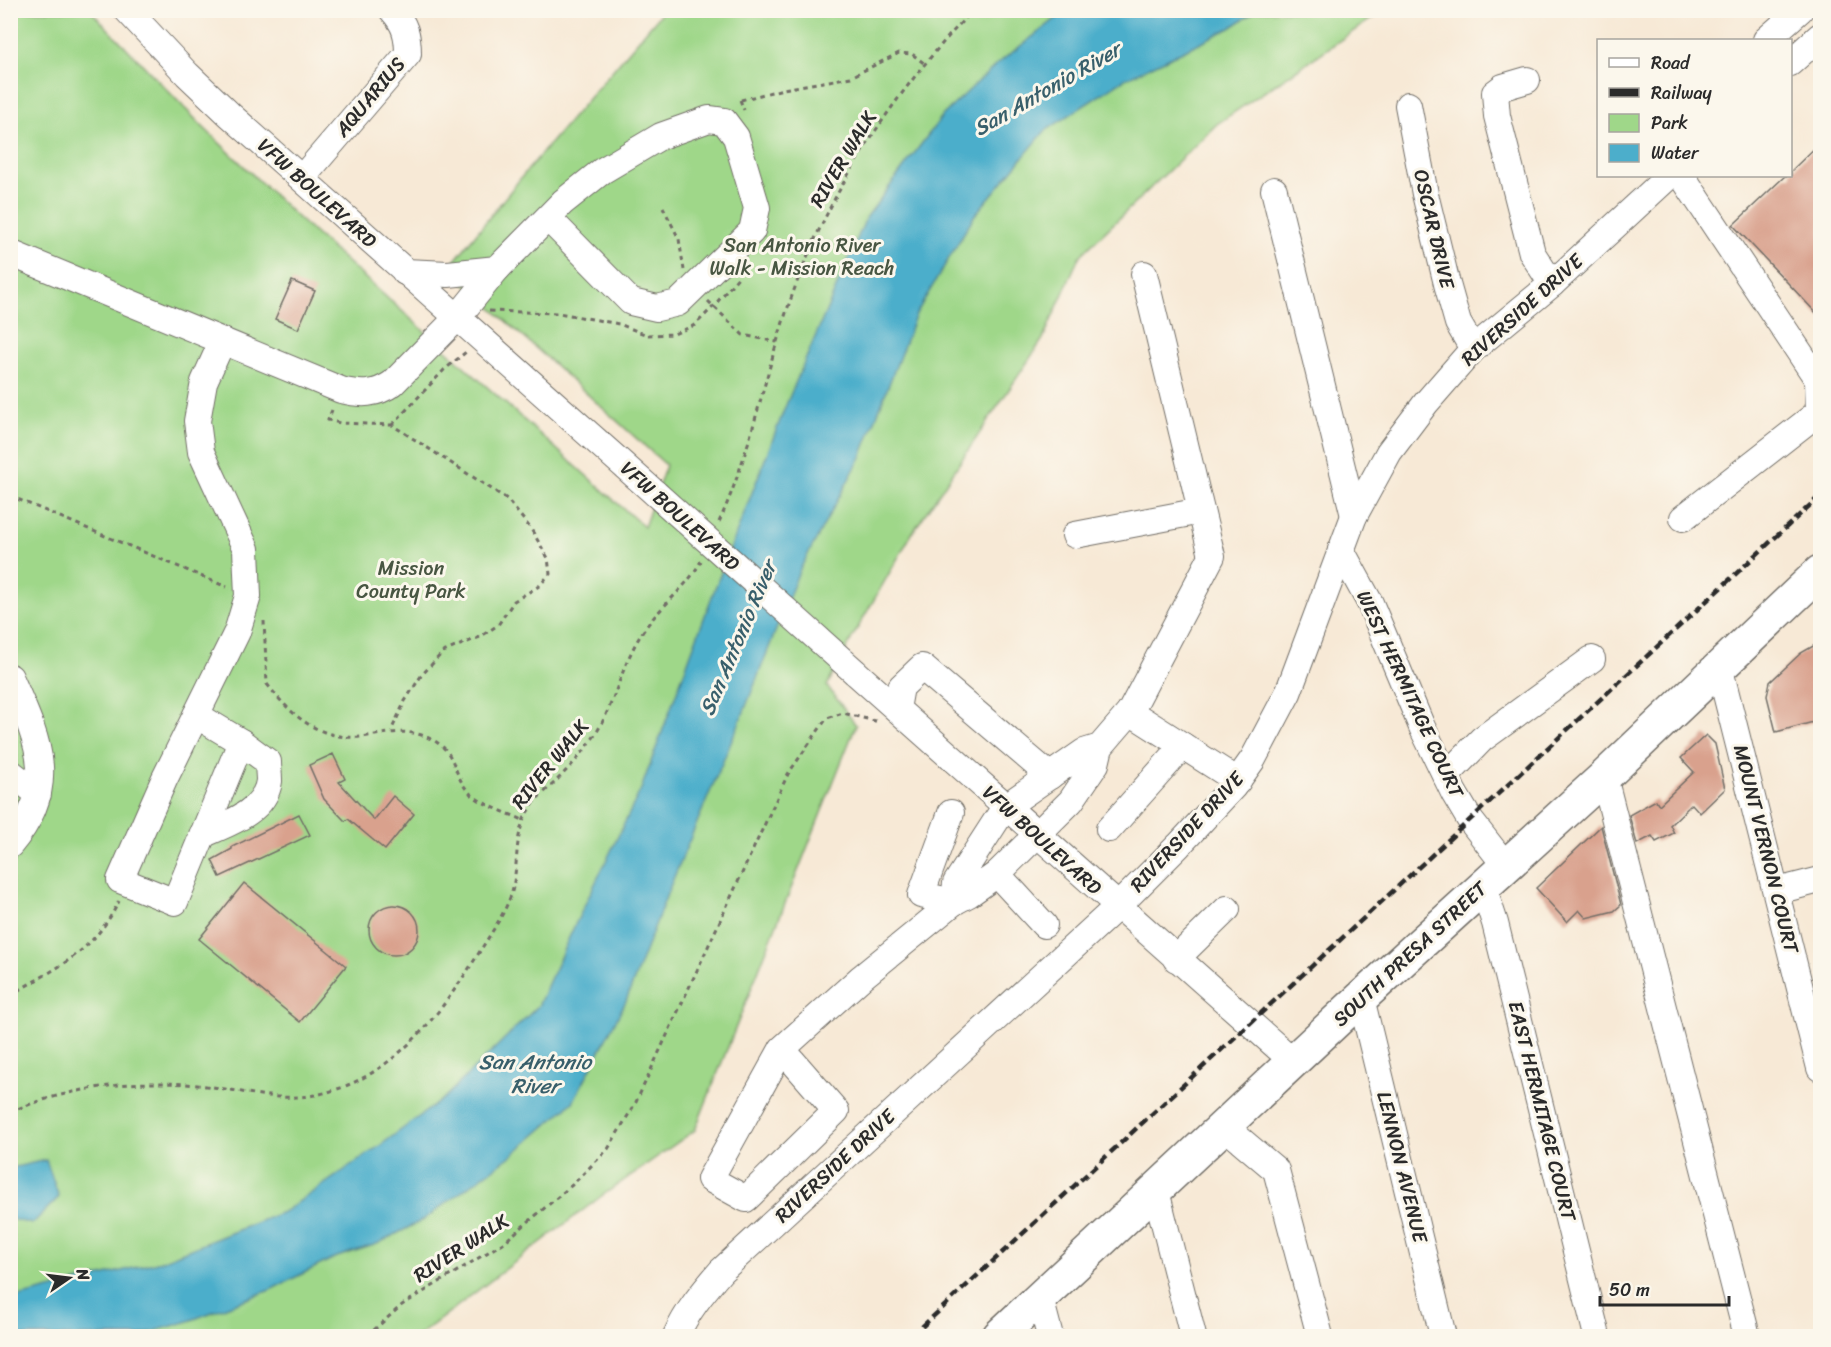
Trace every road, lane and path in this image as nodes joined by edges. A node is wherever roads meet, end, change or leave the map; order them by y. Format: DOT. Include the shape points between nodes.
graph roads {
  1 [pos="127,10"];
  2 [pos="392,10"];
  3 [pos="973,10"];
  4 [pos="1800,10"];
  5 [pos="1821,36"];
  6 [pos="1767,39"];
  7 [pos="1792,62"];
  8 [pos="925,64"];
  9 [pos="1527,80"];
  10 [pos="740,100"];
  11 [pos="1408,105"];
  12 [pos="744,111"];
  13 [pos="709,119"];
  14 [pos="1669,177"];
  15 [pos="1671,177"];
  16 [pos="302,178"];
  17 [pos="1274,189"];
  18 [pos="548,218"];
  19 [pos="10,253"];
  20 [pos="497,269"];
  21 [pos="743,271"];
  22 [pos="405,272"];
  23 [pos="1144,274"];
  24 [pos="1552,284"];
  25 [pos="485,311"];
  26 [pos="457,318"];
  27 [pos="222,342"];
  28 [pos="1473,349"];
  29 [pos="460,350"];
  30 [pos="341,390"];
  31 [pos="392,424"];
  32 [pos="10,496"];
  33 [pos="1201,511"];
  34 [pos="1354,516"];
  35 [pos="1683,518"];
  36 [pos="715,531"];
  37 [pos="1075,535"];
  38 [pos="1341,550"];
  39 [pos="705,552"];
  40 [pos="1821,572"];
  41 [pos="248,596"];
  42 [pos="1592,659"];
  43 [pos="1719,666"];
  44 [pos="10,677"];
  45 [pos="897,709"];
  46 [pos="1130,712"];
  47 [pos="196,716"];
  48 [pos="391,731"];
  49 [pos="241,742"];
  50 [pos="1183,746"];
  51 [pos="10,772"];
  52 [pos="1067,774"];
  53 [pos="1446,776"];
  54 [pos="1604,777"];
  55 [pos="1238,781"];
  56 [pos="38,794"];
  57 [pos="1005,807"];
  58 [pos="951,813"];
  59 [pos="523,820"];
  60 [pos="1109,829"];
  61 [pos="202,836"];
  62 [pos="1037,836"];
  63 [pos="10,846"];
  64 [pos="969,862"];
  65 [pos="1494,876"];
  66 [pos="993,877"];
  67 [pos="1821,880"];
  68 [pos="128,883"];
  69 [pos="1777,891"];
  70 [pos="954,902"];
  71 [pos="1117,907"];
  72 [pos="1227,909"];
  73 [pos="1044,925"];
  74 [pos="1176,959"];
  75 [pos="10,995"];
  76 [pos="1361,999"];
  77 [pos="782,1049"];
  78 [pos="1294,1062"];
  79 [pos="1821,1068"];
  80 [pos="10,1112"];
  81 [pos="1225,1127"];
  82 [pos="1156,1191"];
  83 [pos="1040,1298"];
  84 [pos="367,1336"];
  85 [pos="676,1336"];
  86 [pos="999,1336"];
  87 [pos="1050,1336"];
  88 [pos="1193,1336"];
  89 [pos="1320,1336"];
  90 [pos="1443,1336"];
  91 [pos="1597,1336"];
  92 [pos="1748,1336"];
  1 -- 16 [label="street, VFW BOULEVARD" via="186,74"];
  2 -- 16 [label="street, AQUARIUS" via="406,28 408,54"];
  3 -- 8 [label="path, RIVER WALK"];
  4 -- 6 [label="street"];
  5 -- 7 [label="street"];
  8 -- 10 [label="path" via="912,54 899,53 851,77"];
  8 -- 36 [label="path, RIVER WALK" via="868,141 812,245 792,293 746,454"];
  9 -- 24 [label="street" via="1495,93 1497,116 1532,253"];
  10 -- 12 [label="path"];
  10 -- 13 [label="path"];
  11 -- 28 [label="street, OSCAR DRIVE" via="1447,284 1458,323"];
  13 -- 18 [label="street" via="661,136 602,171"];
  13 -- 18 [label="street" via="724,121 736,137 757,208 752,231 678,303 657,308 631,302"];
  14 -- 24 [label="street, RIVERSIDE DRIVE"];
  15 -- 35 [label="street" via="1818,380 1819,412"];
  16 -- 22 [label="street, VFW BOULEVARD"];
  17 -- 34 [label="street"];
  18 -- 20 [label="street"];
  19 -- 27 [label="street"];
  20 -- 22 [label="street" via="448,274"];
  20 -- 26 [label="street"];
  21 -- 25 [label="path" via="694,325 674,334 647,335 619,324 559,314"];
  22 -- 26 [label="street, VFW BOULEVARD"];
  23 -- 33 [label="street"];
  24 -- 28 [label="street, RIVERSIDE DRIVE"];
  26 -- 30 [label="street" via="384,389 364,394"];
  26 -- 45 [label="street, VFW BOULEVARD, bridge"];
  27 -- 30 [label="street"];
  27 -- 41 [label="street" via="204,382 197,421 201,452 246,549"];
  28 -- 34 [label="street, RIVERSIDE DRIVE" via="1389,452"];
  29 -- 31 [label="path" via="466,352"];
  30 -- 31 [label="path" via="328,420"];
  31 -- 48 [label="path" via="507,499 548,558 550,574 514,601 498,625 443,652 421,676"];
  32 -- 41 [label="path"];
  33 -- 37 [label="street"];
  33 -- 46 [label="street" via="1212,556"];
  34 -- 38 [label="street, RIVERSIDE DRIVE"];
  38 -- 53 [label="street, WEST HERMITAGE COURT" via="1370,603"];
  38 -- 55 [label="street, RIVERSIDE DRIVE" via="1288,693"];
  39 -- 59 [label="path, RIVER WALK" via="690,579 638,639 594,737 572,765 537,798"];
  40 -- 43 [label="main road, SOUTH PRESA STREET"];
  41 -- 47 [label="street" via="237,632"];
  41 -- 48 [label="path" via="267,604 263,626 267,684 306,725 344,736"];
  42 -- 53 [label="street" via="1482,739"];
  43 -- 54 [label="main road, SOUTH PRESA STREET"];
  43 -- 69 [label="street, MOUNT VERNON COURT"];
  44 -- 56 [label="street" via="39,751"];
  45 -- 52 [label="street" via="901,687 922,667"];
  45 -- 57 [label="street, VFW BOULEVARD"];
  45 -- 84 [label="path, RIVER WALK" via="882,723 843,713 827,718 789,774 636,1102 608,1149 503,1243 402,1305"];
  46 -- 50 [label="street"];
  46 -- 52 [label="street" via="1100,747 1096,764"];
  47 -- 49 [label="street"];
  47 -- 68 [label="street" via="120,880"];
  48 -- 59 [label="path" via="429,738 442,746 468,792"];
  49 -- 61 [label="street"];
  49 -- 61 [label="street" via="268,762 269,782 260,802 244,816"];
  50 -- 55 [label="street"];
  50 -- 60 [label="street"];
  51 -- 56 [label="street"];
  52 -- 57 [label="street"];
  52 -- 62 [label="street" via="1071,801"];
  53 -- 65 [label="street, WEST HERMITAGE COURT"];
  54 -- 65 [label="main road, SOUTH PRESA STREET"];
  54 -- 92 [label="street"];
  55 -- 71 [label="street, RIVERSIDE DRIVE"];
  56 -- 63 [label="street" via="25,828"];
  57 -- 62 [label="street, VFW BOULEVARD"];
  57 -- 64 [label="street"];
  58 -- 70 [label="street" via="921,895"];
  59 -- 80 [label="path, RIVER WALK" via="514,882 500,919 434,1018 404,1048 369,1073 342,1087 300,1097 266,1097 206,1086 146,1083 83,1090"];
  61 -- 68 [label="street" via="175,902"];
  62 -- 66 [label="street"];
  62 -- 71 [label="street, VFW BOULEVARD"];
  64 -- 66 [label="street"];
  64 -- 70 [label="street" via="956,883"];
  65 -- 76 [label="main road, SOUTH PRESA STREET"];
  65 -- 91 [label="street, EAST HERMITAGE COURT" via="1495,923"];
  66 -- 70 [label="street"];
  66 -- 73 [label="street"];
  67 -- 69 [label="street"];
  68 -- 75 [label="path" via="112,916 81,952"];
  69 -- 79 [label="street, MOUNT VERNON COURT"];
  70 -- 77 [label="street"];
  71 -- 74 [label="street, VFW BOULEVARD"];
  71 -- 85 [label="street, RIVERSIDE DRIVE" via="721,1271 694,1303"];
  72 -- 74 [label="street"];
  74 -- 78 [label="street, VFW BOULEVARD"];
  76 -- 78 [label="main road, SOUTH PRESA STREET"];
  76 -- 90 [label="street, LENNON AVENUE"];
  77 -- 77 [label="street" via="836,1111 746,1199 710,1179"];
  78 -- 81 [label="main road, SOUTH PRESA STREET"];
  81 -- 82 [label="main road, SOUTH PRESA STREET"];
  81 -- 89 [label="street" via="1276,1170"];
  82 -- 83 [label="main road, SOUTH PRESA STREET"];
  82 -- 88 [label="street"];
  83 -- 86 [label="main road, SOUTH PRESA STREET"];
  83 -- 87 [label="street"];
}
